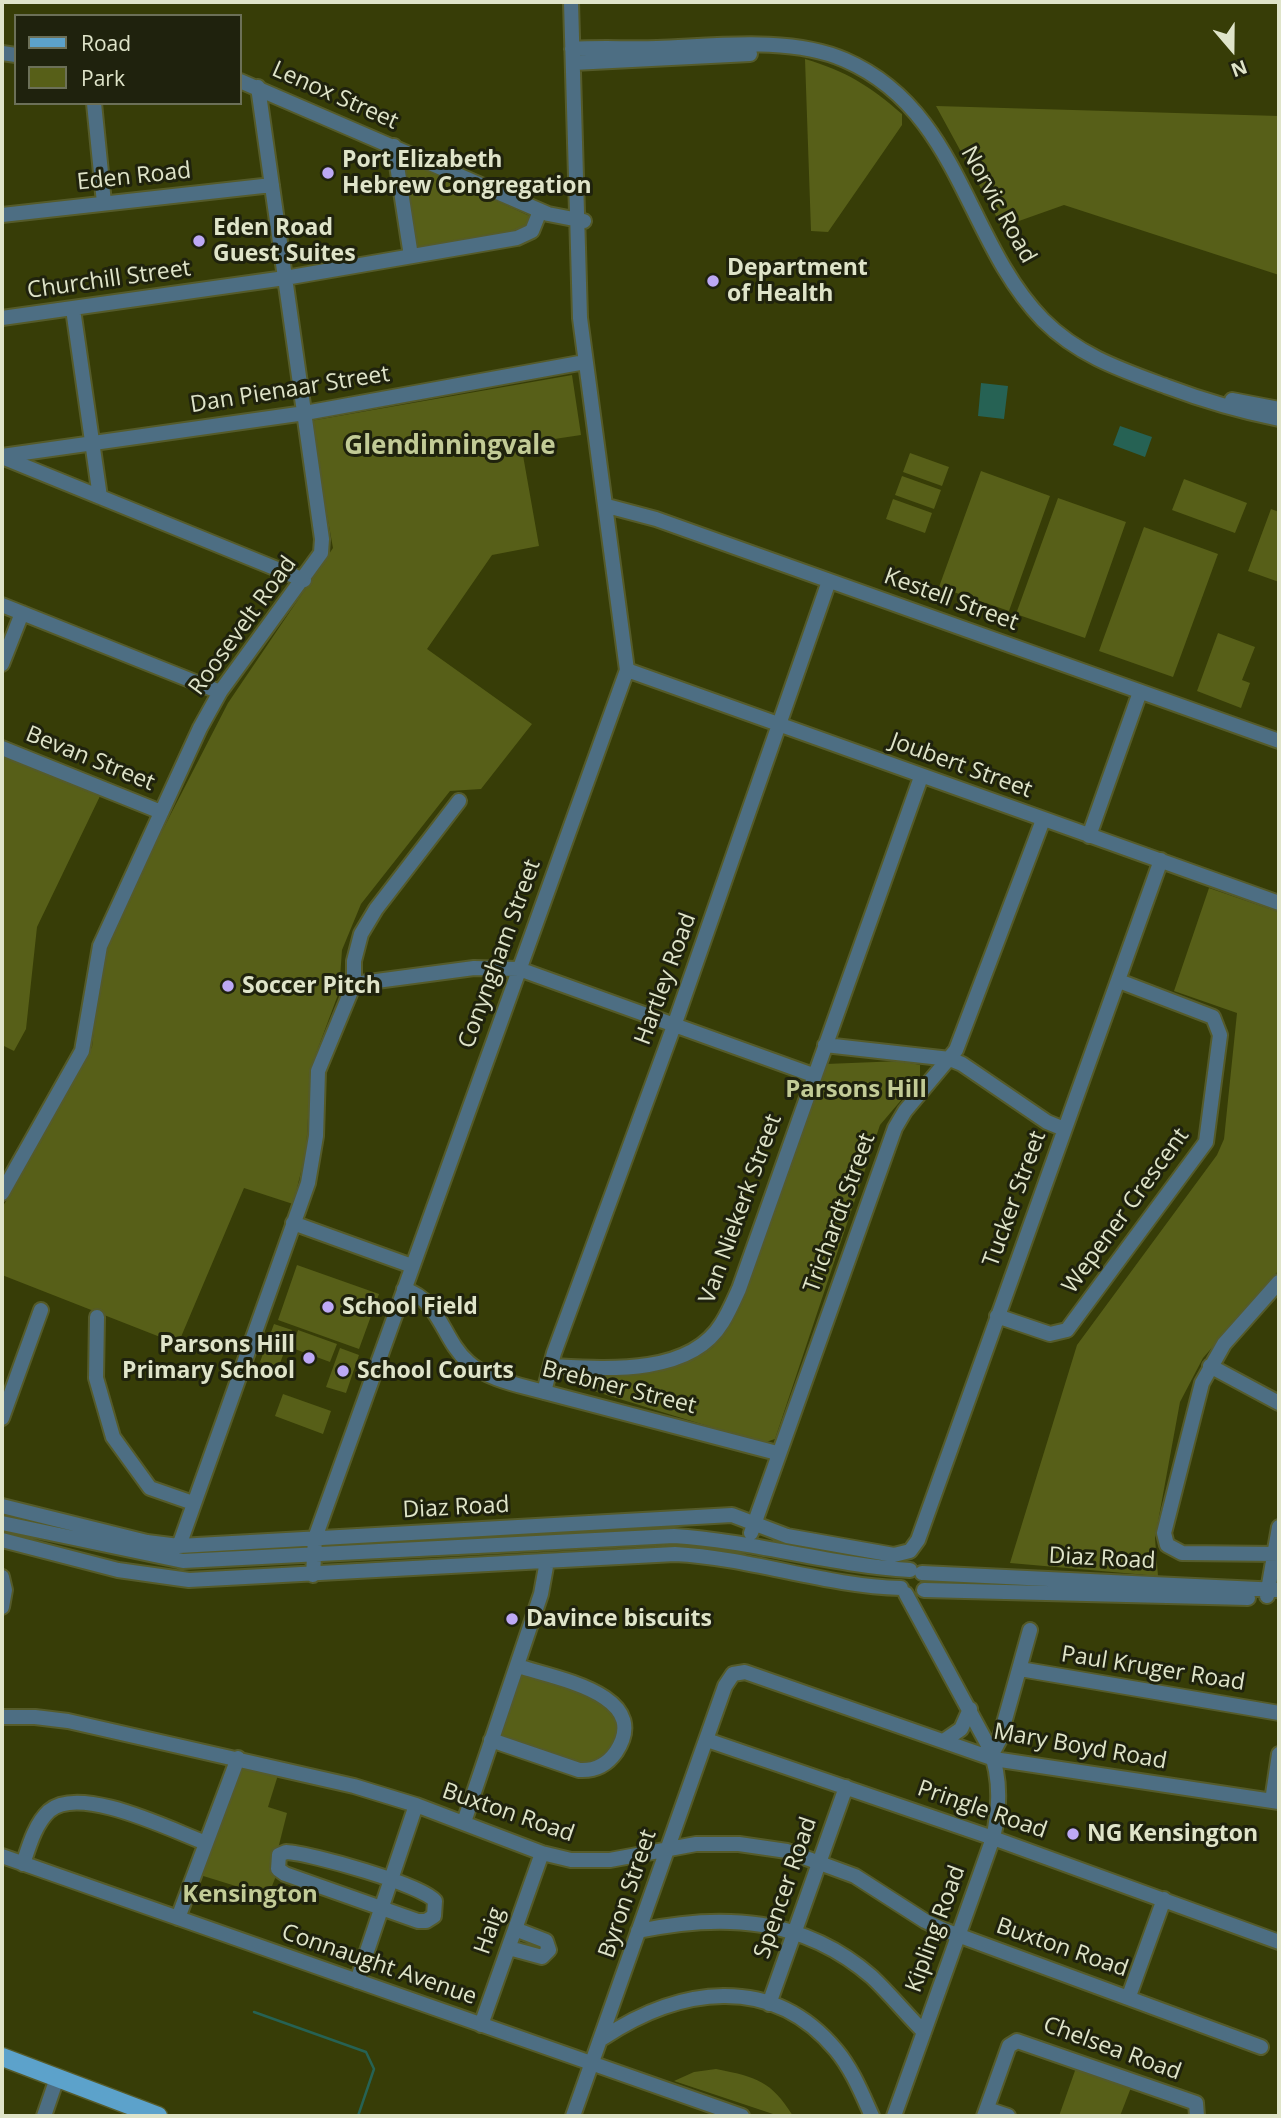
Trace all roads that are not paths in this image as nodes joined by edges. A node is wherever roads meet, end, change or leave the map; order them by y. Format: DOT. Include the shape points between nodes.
graph roads {
  1 [pos="571,2"];
  2 [pos="578,2"];
  3 [pos="577,56"];
  4 [pos="242,82"];
  5 [pos="258,87"];
  6 [pos="94,105"];
  7 [pos="394,146"];
  8 [pos="272,185"];
  9 [pos="104,202"];
  10 [pos="540,211"];
  11 [pos="2,215"];
  12 [pos="578,216"];
  13 [pos="411,256"];
  14 [pos="285,278"];
  15 [pos="73,309"];
  16 [pos="2,318"];
  17 [pos="585,362"];
  18 [pos="1169,387"];
  19 [pos="1279,409"];
  20 [pos="304,413"];
  21 [pos="1279,419"];
  22 [pos="92,443"];
  23 [pos="2,456"];
  24 [pos="100,497"];
  25 [pos="607,506"];
  26 [pos="304,580"];
  27 [pos="829,581"];
  28 [pos="2,605"];
  29 [pos="22,613"];
  30 [pos="2,664"];
  31 [pos="627,670"];
  32 [pos="1140,691"];
  33 [pos="219,692"];
  34 [pos="781,724"];
  35 [pos="1279,741"];
  36 [pos="2,748"];
  37 [pos="920,777"];
  38 [pos="459,801"];
  39 [pos="161,812"];
  40 [pos="1043,820"];
  41 [pos="1089,836"];
  42 [pos="1161,860"];
  43 [pos="1279,903"];
  44 [pos="519,969"];
  45 [pos="1119,981"];
  46 [pos="354,984"];
  47 [pos="675,1023"];
  48 [pos="825,1045"];
  49 [pos="950,1059"];
  50 [pos="813,1075"];
  51 [pos="1064,1129"];
  52 [pos="2,1193"];
  53 [pos="293,1223"];
  54 [pos="412,1266"];
  55 [pos="1279,1282"];
  56 [pos="404,1289"];
  57 [pos="41,1310"];
  58 [pos="998,1316"];
  59 [pos="97,1317"];
  60 [pos="551,1366"];
  61 [pos="1210,1366"];
  62 [pos="544,1392"];
  63 [pos="1279,1404"];
  64 [pos="2,1418"];
  65 [pos="777,1453"];
  66 [pos="194,1503"];
  67 [pos="2,1506"];
  68 [pos="2,1523"];
  69 [pos="753,1525"];
  70 [pos="1279,1527"];
  71 [pos="315,1538"];
  72 [pos="2,1540"];
  73 [pos="748,1544"];
  74 [pos="179,1546"];
  75 [pos="909,1551"];
  76 [pos="1277,1554"];
  77 [pos="312,1555"];
  78 [pos="547,1561"];
  79 [pos="745,1562"];
  80 [pos="916,1572"];
  81 [pos="313,1575"];
  82 [pos="2,1577"];
  83 [pos="904,1591"];
  84 [pos="1274,1594"];
  85 [pos="923,1595"];
  86 [pos="2,1607"];
  87 [pos="924,1621"];
  88 [pos="1030,1630"];
  89 [pos="518,1666"];
  90 [pos="1020,1669"];
  91 [pos="725,1686"];
  92 [pos="970,1709"];
  93 [pos="1279,1713"];
  94 [pos="2,1717"];
  95 [pos="491,1740"];
  96 [pos="707,1740"];
  97 [pos="945,1740"];
  98 [pos="1279,1754"];
  99 [pos="993,1756"];
  100 [pos="238,1758"];
  101 [pos="846,1787"];
  102 [pos="1275,1802"];
  103 [pos="416,1805"];
  104 [pos="464,1822"];
  105 [pos="993,1838"];
  106 [pos="206,1843"];
  107 [pos="666,1847"];
  108 [pos="542,1853"];
  109 [pos="2,1856"];
  110 [pos="820,1861"];
  111 [pos="23,1864"];
  112 [pos="391,1879"];
  113 [pos="1164,1899"];
  114 [pos="382,1909"];
  115 [pos="178,1918"];
  116 [pos="515,1930"];
  117 [pos="638,1931"];
  118 [pos="794,1934"];
  119 [pos="958,1935"];
  120 [pos="1279,1942"];
  121 [pos="509,1948"];
  122 [pos="357,1981"];
  123 [pos="1129,1996"];
  124 [pos="769,2004"];
  125 [pos="481,2025"];
  126 [pos="924,2032"];
  127 [pos="603,2038"];
  128 [pos="1261,2047"];
  129 [pos="2,2057"];
  130 [pos="592,2064"];
  131 [pos="2,2066"];
  132 [pos="56,2082"];
  133 [pos="1197,2110"];
  134 [pos="986,2113"];
  135 [pos="44,2116"];
  136 [pos="140,2116"];
  137 [pos="158,2116"];
  138 [pos="573,2116"];
  139 [pos="742,2116"];
  140 [pos="872,2116"];
  141 [pos="894,2116"];
  142 [pos="1008,2116"];
  1 -- 3 [label="street, Conyngham Street"];
  2 -- 3 [label="street, Conyngham Street"];
  3 -- 12 [label="street, Conyngham Street"];
  3 -- 18 [label="street, Norvic Road" via="767,45 844,59 881,79 912,106 945,155 1018,289 1043,320 1098,361"];
  4 -- 5 [label="street, Lenox Street"];
  5 -- 7 [label="street, Lenox Street"];
  5 -- 8 [label="street, Roosevelt Road"];
  6 -- 9 [label="street"];
  7 -- 10 [label="street, Lenox Street"];
  7 -- 13 [label="street"];
  8 -- 9 [label="street, Eden Road"];
  8 -- 14 [label="street, Roosevelt Road"];
  9 -- 11 [label="street, Eden Road"];
  10 -- 12 [label="street, Lenox Street"];
  10 -- 13 [label="street, Churchill Street" via="525,236"];
  12 -- 17 [label="street, Conyngham Street" via="579,310"];
  13 -- 14 [label="street, Churchill Street"];
  14 -- 15 [label="street, Churchill Street"];
  14 -- 20 [label="street, Roosevelt Road"];
  15 -- 16 [label="street, Churchill Street"];
  15 -- 22 [label="street"];
  17 -- 20 [label="street, Dan Pienaar Street"];
  17 -- 25 [label="street, Conyngham Street"];
  18 -- 19 [label="street, Norvic Road"];
  18 -- 21 [label="street, Norvic Road" via="1235,410"];
  20 -- 22 [label="street, Dan Pienaar Street"];
  20 -- 26 [label="street, Roosevelt Road" via="322,539 319,559"];
  22 -- 23 [label="street, Dan Pienaar Street"];
  22 -- 24 [label="street"];
  23 -- 24 [label="street"];
  24 -- 26 [label="street"];
  25 -- 27 [label="street, Kestell Street"];
  25 -- 31 [label="street, Conyngham Street"];
  26 -- 33 [label="street, Roosevelt Road"];
  27 -- 32 [label="street, Kestell Street"];
  27 -- 34 [label="street, Hartley Road"];
  28 -- 29 [label="street"];
  29 -- 30 [label="street"];
  29 -- 33 [label="street"];
  31 -- 34 [label="street, Joubert Street"];
  31 -- 44 [label="street, Conyngham Street"];
  32 -- 35 [label="street, Kestell Street"];
  32 -- 41 [label="street"];
  33 -- 39 [label="street, Roosevelt Road"];
  34 -- 37 [label="street, Joubert Street"];
  34 -- 47 [label="street, Hartley Road"];
  36 -- 39 [label="street, Bevan Street"];
  37 -- 40 [label="street, Joubert Street"];
  37 -- 48 [label="street, Van Niekerk Street"];
  38 -- 46 [label="street" via="367,921 356,947"];
  39 -- 52 [label="street, Roosevelt Road" via="100,946 82,1051"];
  40 -- 41 [label="street, Joubert Street"];
  40 -- 49 [label="street, Trichardt Street" via="961,1041"];
  41 -- 42 [label="street, Joubert Street"];
  42 -- 43 [label="street, Joubert Street"];
  42 -- 45 [label="street, Tucker Street"];
  44 -- 46 [label="street" via="474,968"];
  44 -- 47 [label="street"];
  44 -- 54 [label="street, Conyngham Street"];
  45 -- 51 [label="street, Tucker Street"];
  45 -- 58 [label="street, Wepener Crescent" via="1213,1017 1220,1035 1206,1142 1068,1330 1050,1334"];
  46 -- 53 [label="street" via="321,1061 313,1162"];
  47 -- 50 [label="street"];
  47 -- 60 [label="street, Hartley Road"];
  48 -- 49 [label="street"];
  48 -- 50 [label="street, Van Niekerk Street"];
  49 -- 51 [label="street"];
  49 -- 65 [label="street, Trichardt Street" via="895,1128"];
  50 -- 60 [label="street, Van Niekerk Street" via="739,1289 713,1334 684,1356 658,1364"];
  51 -- 58 [label="street, Tucker Street"];
  53 -- 54 [label="street"];
  53 -- 66 [label="street"];
  54 -- 56 [label="street, Conyngham Street"];
  55 -- 61 [label="street"];
  56 -- 62 [label="street, Brebner Street" via="422,1295 430,1304 468,1363 513,1384"];
  56 -- 71 [label="street, Conyngham Street"];
  57 -- 64 [label="street"];
  58 -- 75 [label="street, Tucker Street" via="918,1540"];
  59 -- 66 [label="street" via="96,1378 113,1437 150,1488"];
  60 -- 62 [label="street, Hartley Road"];
  61 -- 63 [label="street"];
  61 -- 76 [label="street, Diaz Road" via="1196,1397 1173,1491 1164,1533 1167,1545 1182,1553"];
  62 -- 65 [label="street, Brebner Street"];
  65 -- 69 [label="street, Trichardt Street"];
  66 -- 74 [label="street"];
  67 -- 74 [label="street, Diaz Road"];
  68 -- 77 [label="street, Diaz Road" via="183,1561"];
  69 -- 71 [label="street, Diaz Road" via="732,1515"];
  69 -- 73 [label="street, Trichardt Street"];
  69 -- 75 [label="street, Diaz Road" via="824,1545 894,1555"];
  70 -- 76 [label="street"];
  71 -- 74 [label="street, Diaz Road"];
  71 -- 77 [label="street, Conyngham Street"];
  72 -- 81 [label="street" via="118,1570 169,1578"];
  73 -- 77 [label="street, Diaz Road" via="650,1536"];
  73 -- 79 [label="street, Trichardt Street"];
  73 -- 80 [label="street, Diaz Road" via="846,1565"];
  76 -- 84 [label="street"];
  77 -- 81 [label="street, Conyngham Street"];
  78 -- 79 [label="street" via="675,1554"];
  78 -- 81 [label="street"];
  78 -- 89 [label="street" via="547,1577"];
  79 -- 83 [label="street"];
  80 -- 83 [label="street" via="903,1575"];
  80 -- 84 [label="street, Diaz Road"];
  80 -- 85 [label="street" via="927,1583"];
  82 -- 86 [label="street"];
  83 -- 85 [label="street"];
  83 -- 87 [label="street, Kipling Road"];
  84 -- 85 [label="street, Diaz Road" via="944,1590"];
  85 -- 87 [label="street, Kipling Road"];
  87 -- 92 [label="street, Kipling Road"];
  88 -- 90 [label="street, Kipling Road"];
  89 -- 95 [label="street"];
  89 -- 95 [label="street" via="607,1696 620,1715 620,1746 605,1764 588,1771"];
  90 -- 93 [label="street, Paul Kruger Road"];
  90 -- 99 [label="street, Kipling Road"];
  91 -- 96 [label="street, Byron Street"];
  91 -- 97 [label="street, Mary Boyd Road" via="733,1674 745,1672"];
  92 -- 97 [label="street" via="961,1729"];
  92 -- 99 [label="street, Kipling Road"];
  94 -- 100 [label="street, Buxton Road" via="68,1721"];
  95 -- 104 [label="street"];
  96 -- 101 [label="street, Pringle Road"];
  96 -- 107 [label="street, Byron Street"];
  97 -- 99 [label="street, Mary Boyd Road"];
  98 -- 102 [label="street"];
  99 -- 102 [label="street, Mary Boyd Road"];
  99 -- 105 [label="street, Kipling Road" via="999,1805"];
  100 -- 103 [label="street, Buxton Road"];
  100 -- 106 [label="street"];
  101 -- 105 [label="street, Pringle Road"];
  101 -- 110 [label="street, Spencer Road"];
  103 -- 104 [label="street, Buxton Road"];
  103 -- 112 [label="street"];
  104 -- 108 [label="street, Buxton Road"];
  105 -- 113 [label="street, Pringle Road"];
  105 -- 119 [label="street, Kipling Road"];
  106 -- 111 [label="street" via="99,1804 73,1801 56,1806 42,1819"];
  106 -- 115 [label="street"];
  107 -- 108 [label="street, Buxton Road" via="610,1860 583,1861"];
  107 -- 110 [label="street, Buxton Road" via="739,1844"];
  107 -- 117 [label="street, Byron Street"];
  108 -- 116 [label="street, Haig"];
  109 -- 111 [label="street, Connaught Avenue"];
  110 -- 118 [label="street, Spencer Road"];
  110 -- 119 [label="street, Buxton Road"];
  111 -- 115 [label="street, Connaught Avenue"];
  112 -- 114 [label="street"];
  112 -- 114 [label="street" via="430,1895 436,1910 421,1922"];
  112 -- 114 [label="street" via="292,1852 278,1858 278,1869 285,1874"];
  113 -- 120 [label="street, Pringle Road"];
  113 -- 123 [label="street"];
  114 -- 122 [label="street"];
  115 -- 122 [label="street, Connaught Avenue"];
  116 -- 121 [label="street, Haig"];
  116 -- 121 [label="street" via="546,1941 550,1950 542,1957"];
  117 -- 118 [label="street" via="704,1920 754,1924"];
  117 -- 127 [label="street, Byron Street"];
  118 -- 124 [label="street, Spencer Road"];
  118 -- 126 [label="street" via="823,1944 858,1966"];
  119 -- 123 [label="street, Buxton Road"];
  119 -- 126 [label="street, Kipling Road"];
  121 -- 125 [label="street, Haig"];
  122 -- 125 [label="street, Connaught Avenue"];
  123 -- 128 [label="street, Buxton Road"];
  124 -- 127 [label="street" via="721,1996 689,1998 652,2009"];
  124 -- 140 [label="street" via="810,2026 835,2050"];
  125 -- 130 [label="street, Connaught Avenue"];
  126 -- 141 [label="street, Kipling Road"];
  127 -- 130 [label="street, Byron Street"];
  129 -- 132 [label="main road"];
  130 -- 138 [label="street, Byron Street"];
  130 -- 139 [label="street, Connaught Avenue"];
  131 -- 132 [label="main road"];
  132 -- 135 [label="street"];
  132 -- 136 [label="main road"];
  132 -- 137 [label="main road"];
  133 -- 134 [label="street, Chelsea Road" via="1023,2041 1012,2042"];
  134 -- 142 [label="street"];
}
